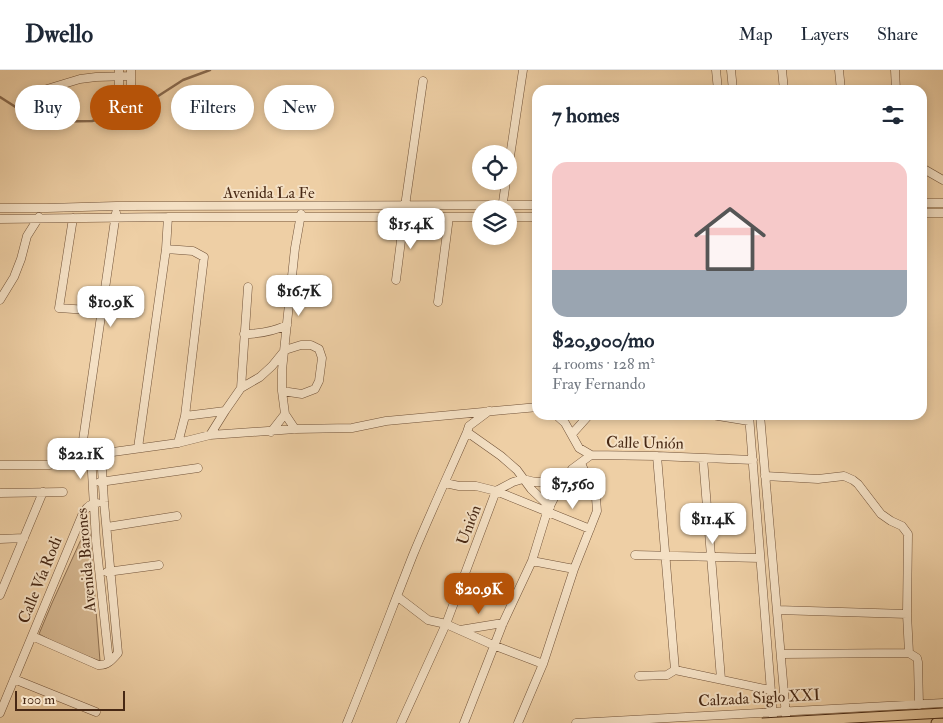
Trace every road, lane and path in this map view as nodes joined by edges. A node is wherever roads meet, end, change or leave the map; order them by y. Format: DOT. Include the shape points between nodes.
graph roads {
  1 [pos="523,70"];
  2 [pos="716,70"];
  3 [pos="731,70"];
  4 [pos="782,70"];
  5 [pos="839,70"];
  6 [pos="895,70"];
  7 [pos="119,73"];
  8 [pos="131,73"];
  9 [pos="423,81"];
  10 [pos="60,85"];
  11 [pos="718,85"];
  12 [pos="732,85"];
  13 [pos="784,85"];
  14 [pos="840,85"];
  15 [pos="896,85"];
  16 [pos="512,145"];
  17 [pos="927,171"];
  18 [pos="943,180"];
  19 [pos="927,203"];
  20 [pos="943,203"];
  21 [pos="532,205"];
  22 [pos="116,206"];
  23 [pos="405,206"];
  24 [pos="517,206"];
  25 [pos="302,207"];
  26 [pos="472,207"];
  27 [pos="0,208"];
  28 [pos="47,208"];
  29 [pos="927,213"];
  30 [pos="943,213"];
  31 [pos="168,217"];
  32 [pos="404,217"];
  33 [pos="449,217"];
  34 [pos="472,217"];
  35 [pos="517,217"];
  36 [pos="532,217"];
  37 [pos="74,218"];
  38 [pos="115,218"];
  39 [pos="301,218"];
  40 [pos="0,219"];
  41 [pos="37,219"];
  42 [pos="166,249"];
  43 [pos="396,280"];
  44 [pos="248,287"];
  45 [pos="0,300"];
  46 [pos="438,302"];
  47 [pos="102,311"];
  48 [pos="286,325"];
  49 [pos="244,334"];
  50 [pos="285,350"];
  51 [pos="241,388"];
  52 [pos="282,391"];
  53 [pos="532,407"];
  54 [pos="489,411"];
  55 [pos="225,412"];
  56 [pos="284,414"];
  57 [pos="185,416"];
  58 [pos="562,420"];
  59 [pos="585,420"];
  60 [pos="749,420"];
  61 [pos="760,420"];
  62 [pos="295,430"];
  63 [pos="271,432"];
  64 [pos="467,432"];
  65 [pos="572,434"];
  66 [pos="210,435"];
  67 [pos="178,444"];
  68 [pos="138,448"];
  69 [pos="101,453"];
  70 [pos="91,455"];
  71 [pos="591,455"];
  72 [pos="657,456"];
  73 [pos="703,458"];
  74 [pos="753,460"];
  75 [pos="581,462"];
  76 [pos="0,465"];
  77 [pos="198,468"];
  78 [pos="765,476"];
  79 [pos="523,479"];
  80 [pos="103,482"];
  81 [pos="564,482"];
  82 [pos="93,483"];
  83 [pos="445,483"];
  84 [pos="496,491"];
  85 [pos="44,492"];
  86 [pos="63,492"];
  87 [pos="0,493"];
  88 [pos="104,502"];
  89 [pos="94,503"];
  90 [pos="549,509"];
  91 [pos="177,516"];
  92 [pos="107,527"];
  93 [pos="590,529"];
  94 [pos="24,538"];
  95 [pos="0,539"];
  96 [pos="635,555"];
  97 [pos="666,555"];
  98 [pos="711,557"];
  99 [pos="760,558"];
  100 [pos="532,561"];
  101 [pos="159,565"];
  102 [pos="574,569"];
  103 [pos="111,571"];
  104 [pos="100,573"];
  105 [pos="0,594"];
  106 [pos="398,597"];
  107 [pos="777,610"];
  108 [pos="907,614"];
  109 [pos="503,623"];
  110 [pos="446,624"];
  111 [pos="460,630"];
  112 [pos="32,636"];
  113 [pos="493,645"];
  114 [pos="909,653"];
  115 [pos="781,654"];
  116 [pos="109,662"];
  117 [pos="543,664"];
  118 [pos="675,670"];
  119 [pos="639,676"];
  120 [pos="14,679"];
  121 [pos="721,679"];
  122 [pos="770,690"];
  123 [pos="943,704"];
  124 [pos="919,705"];
  125 [pos="824,709"];
  126 [pos="96,712"];
  127 [pos="773,712"];
  128 [pos="785,712"];
  129 [pos="0,713"];
  130 [pos="943,713"];
  131 [pos="747,714"];
  132 [pos="790,722"];
  133 [pos="348,723"];
  134 [pos="401,723"];
  135 [pos="464,723"];
  136 [pos="518,723"];
  137 [pos="576,723"];
  138 [pos="755,723"];
  139 [pos="762,723"];
  140 [pos="774,723"];
  141 [pos="817,723"];
  142 [pos="936,723"];
  143 [pos="943,723"];
  1 -- 16 [label="street"];
  2 -- 11 [label="street"];
  3 -- 12 [label="street"];
  4 -- 13 [label="street"];
  5 -- 14 [label="street"];
  6 -- 15 [label="street"];
  7 -- 8 [label="street"];
  7 -- 10 [label="street"];
  9 -- 23 [label="street"];
  17 -- 18 [label="street"];
  19 -- 20 [label="street"];
  21 -- 24 [label="street, Avenida La Fe"];
  22 -- 25 [label="street, Avenida La Fe"];
  22 -- 28 [label="street, Avenida La Fe"];
  22 -- 38 [label="street"];
  23 -- 25 [label="street, Avenida La Fe"];
  23 -- 26 [label="street, Avenida La Fe"];
  25 -- 39 [label="street"];
  27 -- 28 [label="street, Avenida La Fe"];
  28 -- 41 [label="street"];
  29 -- 30 [label="street"];
  31 -- 38 [label="street, Avenida La Fe"];
  31 -- 39 [label="street, Avenida La Fe"];
  31 -- 42 [label="street"];
  32 -- 33 [label="street, Avenida La Fe"];
  32 -- 39 [label="street, Avenida La Fe"];
  32 -- 43 [label="street"];
  33 -- 34 [label="street, Avenida La Fe"];
  33 -- 46 [label="street"];
  35 -- 36 [label="street"];
  37 -- 38 [label="street, Avenida La Fe"];
  37 -- 41 [label="street, Avenida La Fe"];
  37 -- 47 [label="street" via="59,308"];
  38 -- 47 [label="street"];
  39 -- 48 [label="street"];
  40 -- 41 [label="street, Avenida La Fe"];
  41 -- 45 [label="street" via="27,236 14,277"];
  42 -- 57 [label="street" via="193,252 204,257"];
  42 -- 68 [label="street"];
  44 -- 49 [label="street"];
  47 -- 70 [label="street, Avenida Barones" via="82,447"];
  48 -- 49 [label="street" via="258,334"];
  48 -- 50 [label="street"];
  49 -- 51 [label="street"];
  50 -- 51 [label="street" via="260,377"];
  50 -- 52 [label="street"];
  50 -- 52 [label="street" via="311,345 319,349 322,358 315,389 302,394"];
  51 -- 55 [label="street"];
  52 -- 56 [label="street"];
  53 -- 54 [label="street"];
  54 -- 62 [label="street" via="386,421 352,428"];
  54 -- 64 [label="street" via="469,426"];
  55 -- 57 [label="street"];
  55 -- 66 [label="street"];
  56 -- 62 [label="street"];
  56 -- 63 [label="street"];
  57 -- 67 [label="street"];
  58 -- 65 [label="street, Calle Unión"];
  59 -- 65 [label="street"];
  60 -- 74 [label="street"];
  61 -- 78 [label="street"];
  62 -- 63 [label="street"];
  63 -- 66 [label="street"];
  64 -- 79 [label="street" via="517,470"];
  64 -- 83 [label="street"];
  65 -- 71 [label="street, Calle Unión" via="579,448"];
  66 -- 67 [label="street"];
  67 -- 68 [label="street"];
  68 -- 69 [label="street"];
  69 -- 70 [label="street"];
  69 -- 80 [label="street, Avenida Barones"];
  70 -- 76 [label="street" via="49,465"];
  70 -- 82 [label="street, Avenida Barones"];
  71 -- 72 [label="street, Calle Unión"];
  71 -- 75 [label="street"];
  72 -- 73 [label="street, Calle Unión"];
  72 -- 97 [label="street"];
  73 -- 74 [label="street, Calle Unión"];
  73 -- 98 [label="street"];
  74 -- 99 [label="street"];
  75 -- 81 [label="street"];
  75 -- 93 [label="street" via="596,498 597,511"];
  77 -- 80 [label="street"];
  78 -- 107 [label="street"];
  78 -- 108 [label="street" via="844,476 858,484 882,514 902,526 908,534"];
  79 -- 81 [label="street"];
  79 -- 84 [label="street, Unión"];
  79 -- 90 [label="street"];
  80 -- 82 [label="street"];
  80 -- 88 [label="street, Avenida Barones"];
  81 -- 90 [label="street"];
  82 -- 89 [label="street, Avenida Barones"];
  83 -- 84 [label="street"];
  83 -- 106 [label="street"];
  84 -- 90 [label="street"];
  84 -- 110 [label="street, Unión"];
  85 -- 86 [label="street"];
  85 -- 87 [label="street"];
  85 -- 94 [label="street"];
  88 -- 89 [label="street"];
  88 -- 92 [label="street, Avenida Barones"];
  89 -- 104 [label="street, Avenida Barones"];
  89 -- 112 [label="street, Calle Vía Rodi" via="83,513"];
  90 -- 93 [label="street"];
  90 -- 100 [label="street"];
  91 -- 92 [label="street"];
  92 -- 103 [label="street, Avenida Barones"];
  93 -- 102 [label="street"];
  94 -- 95 [label="street"];
  94 -- 105 [label="street"];
  96 -- 97 [label="street"];
  97 -- 98 [label="street"];
  97 -- 118 [label="street"];
  98 -- 99 [label="street"];
  98 -- 121 [label="street"];
  99 -- 122 [label="street"];
  100 -- 102 [label="street"];
  100 -- 109 [label="street"];
  101 -- 103 [label="street"];
  102 -- 117 [label="street"];
  103 -- 104 [label="street"];
  103 -- 116 [label="street, Avenida Barones" via="118,653"];
  104 -- 116 [label="street, Avenida Barones"];
  106 -- 110 [label="street" via="428,620"];
  106 -- 133 [label="street"];
  107 -- 108 [label="street"];
  107 -- 115 [label="street"];
  108 -- 114 [label="street"];
  109 -- 111 [label="street"];
  109 -- 113 [label="street"];
  110 -- 111 [label="street"];
  110 -- 134 [label="street, Unión"];
  111 -- 113 [label="street"];
  112 -- 116 [label="street" via="98,665"];
  112 -- 120 [label="street, Calle Vía Rodi"];
  113 -- 117 [label="street"];
  113 -- 135 [label="street"];
  114 -- 115 [label="street"];
  114 -- 124 [label="street" via="918,662"];
  115 -- 128 [label="street"];
  117 -- 136 [label="street"];
  118 -- 119 [label="street" via="667,675"];
  118 -- 121 [label="street"];
  120 -- 126 [label="street"];
  120 -- 129 [label="street, Calle Vía Rodi"];
  121 -- 122 [label="street"];
  122 -- 127 [label="street"];
  123 -- 124 [label="street, Calzada Siglo XXI"];
  124 -- 125 [label="street, Calzada Siglo XXI"];
  125 -- 128 [label="street, Calzada Siglo XXI"];
  125 -- 141 [label="street"];
  127 -- 128 [label="street, Calzada Siglo XXI"];
  127 -- 131 [label="street, Calzada Siglo XXI"];
  127 -- 140 [label="street"];
  128 -- 132 [label="street"];
  130 -- 132 [label="main road, Calzada Siglo XXI, bridge"];
  131 -- 137 [label="street, Calzada Siglo XXI"];
  131 -- 138 [label="street"];
  132 -- 139 [label="main road, Calzada Siglo XXI, bridge"];
  142 -- 143 [label="main road"];
}
